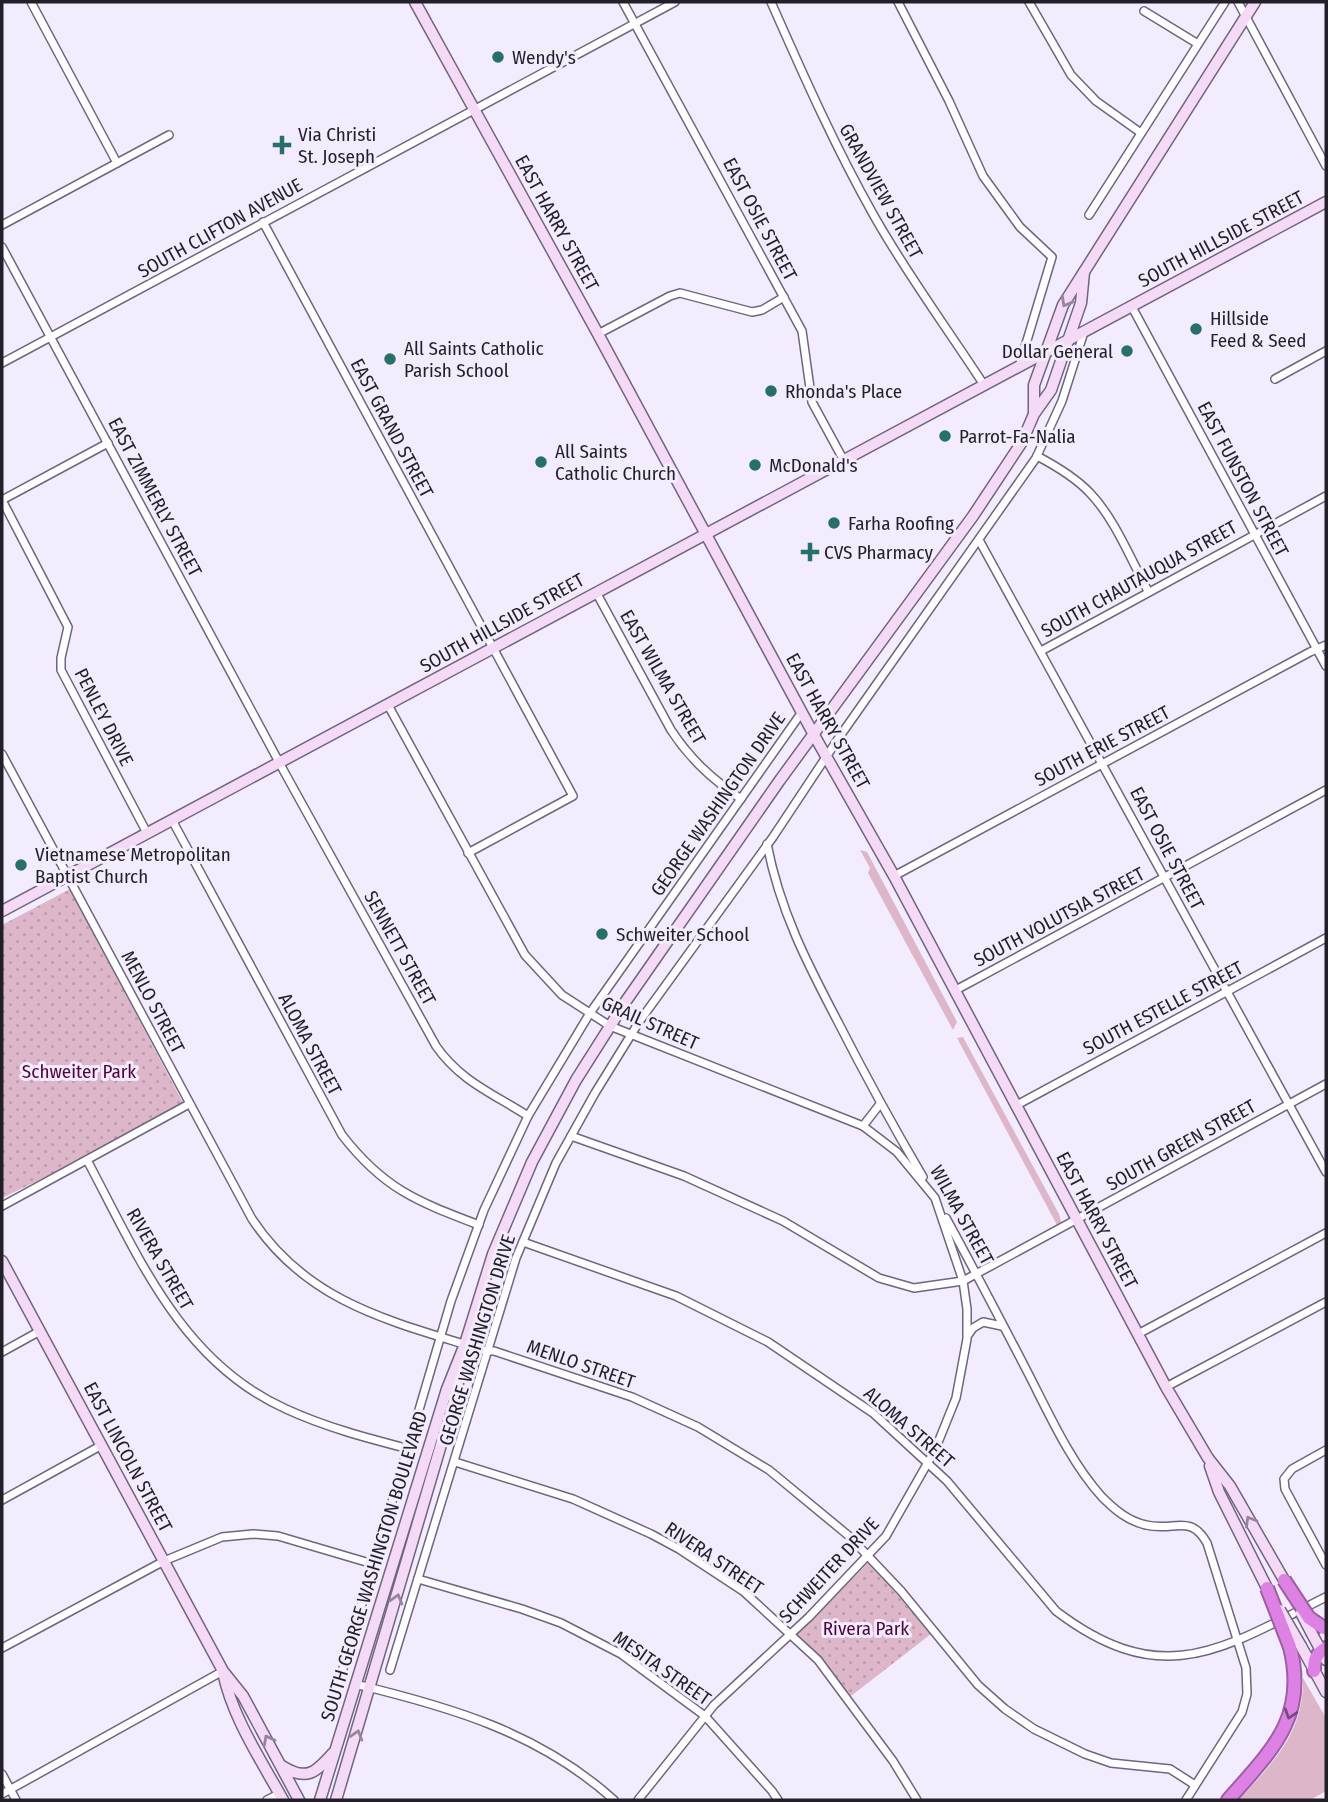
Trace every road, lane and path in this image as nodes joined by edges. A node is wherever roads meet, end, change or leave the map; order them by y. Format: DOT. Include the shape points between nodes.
graph roads {
  1 [pos="31,2"];
  2 [pos="415,2"];
  3 [pos="624,2"];
  4 [pos="675,2"];
  5 [pos="771,2"];
  6 [pos="898,2"];
  7 [pos="1029,2"];
  8 [pos="1225,2"];
  9 [pos="1238,2"];
  10 [pos="1255,2"];
  11 [pos="1143,11"];
  12 [pos="1245,16"];
  13 [pos="636,23"];
  14 [pos="1198,44"];
  15 [pos="475,109"];
  16 [pos="1141,133"];
  17 [pos="169,135"];
  18 [pos="117,163"];
  19 [pos="1326,166"];
  20 [pos="1326,202"];
  21 [pos="1089,215"];
  22 [pos="263,222"];
  23 [pos="2,225"];
  24 [pos="2,247"];
  25 [pos="1084,272"];
  26 [pos="784,297"];
  27 [pos="1132,307"];
  28 [pos="1084,332"];
  29 [pos="598,334"];
  30 [pos="51,337"];
  31 [pos="1067,342"];
  32 [pos="1326,351"];
  33 [pos="1045,353"];
  34 [pos="2,363"];
  35 [pos="1019,367"];
  36 [pos="1275,379"];
  37 [pos="984,385"];
  38 [pos="1034,414"];
  39 [pos="107,443"];
  40 [pos="1037,456"];
  41 [pos="843,459"];
  42 [pos="1326,496"];
  43 [pos="2,500"];
  44 [pos="705,533"];
  45 [pos="1255,534"];
  46 [pos="979,540"];
  47 [pos="1148,591"];
  48 [pos="596,592"];
  49 [pos="1326,645"];
  50 [pos="494,648"];
  51 [pos="1317,649"];
  52 [pos="1041,651"];
  53 [pos="1326,666"];
  54 [pos="388,705"];
  55 [pos="802,712"];
  56 [pos="814,735"];
  57 [pos="2,754"];
  58 [pos="826,757"];
  59 [pos="280,762"];
  60 [pos="1103,763"];
  61 [pos="10,770"];
  62 [pos="2,774"];
  63 [pos="1326,790"];
  64 [pos="741,799"];
  65 [pos="172,820"];
  66 [pos="147,833"];
  67 [pos="767,844"];
  68 [pos="468,853"];
  69 [pos="68,876"];
  70 [pos="894,876"];
  71 [pos="1165,877"];
  72 [pos="2,911"];
  73 [pos="1326,938"];
  74 [pos="954,991"];
  75 [pos="1227,992"];
  76 [pos="590,1013"];
  77 [pos="610,1026"];
  78 [pos="632,1034"];
  79 [pos="1326,1084"];
  80 [pos="189,1104"];
  81 [pos="880,1104"];
  82 [pos="1289,1104"];
  83 [pos="1015,1106"];
  84 [pos="528,1116"];
  85 [pos="863,1126"];
  86 [pos="571,1136"];
  87 [pos="87,1160"];
  88 [pos="1326,1172"];
  89 [pos="935,1198"];
  90 [pos="2,1206"];
  91 [pos="1077,1220"];
  92 [pos="479,1225"];
  93 [pos="1326,1233"];
  94 [pos="523,1242"];
  95 [pos="2,1261"];
  96 [pos="976,1274"];
  97 [pos="963,1281"];
  98 [pos="1326,1302"];
  99 [pos="1005,1329"];
  100 [pos="40,1331"];
  101 [pos="1138,1334"];
  102 [pos="441,1337"];
  103 [pos="967,1339"];
  104 [pos="465,1345"];
  105 [pos="486,1351"];
  106 [pos="2,1352"];
  107 [pos="1166,1387"];
  108 [pos="102,1445"];
  109 [pos="409,1449"];
  110 [pos="1326,1450"];
  111 [pos="1208,1458"];
  112 [pos="455,1462"];
  113 [pos="928,1463"];
  114 [pos="2,1500"];
  115 [pos="867,1556"];
  116 [pos="164,1561"];
  117 [pos="373,1564"];
  118 [pos="1326,1565"];
  119 [pos="418,1578"];
  120 [pos="1284,1580"];
  121 [pos="1268,1588"];
  122 [pos="1326,1597"];
  123 [pos="1321,1631"];
  124 [pos="790,1634"];
  125 [pos="1238,1641"];
  126 [pos="1295,1646"];
  127 [pos="2,1648"];
  128 [pos="1325,1653"];
  129 [pos="390,1670"];
  130 [pos="223,1671"];
  131 [pos="1314,1671"];
  132 [pos="339,1682"];
  133 [pos="355,1684"];
  134 [pos="371,1688"];
  135 [pos="1326,1692"];
  136 [pos="705,1716"];
  137 [pos="336,1750"];
  138 [pos="281,1765"];
  139 [pos="2,1774"];
  140 [pos="1195,1785"];
  141 [pos="10,1789"];
  142 [pos="2,1794"];
  143 [pos="281,1797"];
  144 [pos="16,1800"];
  145 [pos="267,1800"];
  146 [pos="299,1800"];
  147 [pos="320,1800"];
  148 [pos="336,1800"];
  149 [pos="614,1800"];
  150 [pos="638,1800"];
  151 [pos="778,1800"];
  152 [pos="917,1800"];
  153 [pos="1186,1800"];
  154 [pos="1228,1800"];
  1 -- 18 [label="street"];
  2 -- 15 [label="main road, EAST HARRY STREET"];
  3 -- 13 [label="street, EAST OSIE STREET"];
  4 -- 13 [label="street, SOUTH CLIFTON AVENUE"];
  5 -- 37 [label="street, GRANDVIEW STREET" via="820,115 874,216"];
  6 -- 35 [label="street" via="983,176 1020,228 1052,257"];
  7 -- 16 [label="street" via="1071,75 1096,101"];
  8 -- 14 [label="street"];
  9 -- 12 [label="street"];
  10 -- 12 [label="main road, SOUTH GEORGE WASHINGTON BOULEVARD"];
  11 -- 14 [label="street"];
  12 -- 19 [label="street"];
  12 -- 25 [label="main road, SOUTH GEORGE WASHINGTON BOULEVARD"];
  13 -- 15 [label="street, SOUTH CLIFTON AVENUE"];
  13 -- 26 [label="street, EAST OSIE STREET"];
  14 -- 16 [label="street"];
  15 -- 22 [label="street, SOUTH CLIFTON AVENUE"];
  15 -- 29 [label="main road, EAST HARRY STREET"];
  16 -- 21 [label="street"];
  17 -- 18 [label="street"];
  18 -- 23 [label="street"];
  20 -- 27 [label="main road, SOUTH HILLSIDE STREET"];
  22 -- 30 [label="street, SOUTH CLIFTON AVENUE"];
  22 -- 50 [label="street, EAST GRAND STREET"];
  24 -- 30 [label="street, EAST ZIMMERLY STREET"];
  25 -- 31 [label="main road, SOUTH GEORGE WASHINGTON BOULEVARD" via="1081,303"];
  25 -- 33 [label="main road, SOUTH GEORGE WASHINGTON BOULEVARD, one-way" via="1063,305"];
  26 -- 29 [label="street" via="752,313 680,293"];
  26 -- 41 [label="street, EAST OSIE STREET" via="802,331 812,402"];
  27 -- 28 [label="main road, SOUTH HILLSIDE STREET"];
  27 -- 45 [label="street, EAST FUNSTON STREET"];
  28 -- 31 [label="main road, SOUTH HILLSIDE STREET"];
  28 -- 40 [label="street, GEORGE WASHINGTON DRIVE" via="1062,401"];
  29 -- 44 [label="main road, EAST HARRY STREET"];
  30 -- 34 [label="street, SOUTH CLIFTON AVENUE"];
  30 -- 39 [label="street, EAST ZIMMERLY STREET"];
  31 -- 33 [label="main road, SOUTH HILLSIDE STREET"];
  31 -- 38 [label="main road, SOUTH GEORGE WASHINGTON BOULEVARD" via="1051,390"];
  32 -- 36 [label="street"];
  33 -- 35 [label="main road, SOUTH HILLSIDE STREET"];
  33 -- 38 [label="main road, SOUTH GEORGE WASHINGTON BOULEVARD" via="1034,385"];
  35 -- 37 [label="main road, SOUTH HILLSIDE STREET"];
  37 -- 41 [label="main road, SOUTH HILLSIDE STREET"];
  38 -- 56 [label="main road, SOUTH GEORGE WASHINGTON BOULEVARD" via="973,516"];
  39 -- 43 [label="street"];
  39 -- 59 [label="street, EAST ZIMMERLY STREET"];
  40 -- 46 [label="street, GEORGE WASHINGTON DRIVE"];
  40 -- 47 [label="street" via="1091,494"];
  41 -- 44 [label="main road, SOUTH HILLSIDE STREET"];
  42 -- 45 [label="street, SOUTH CHAUTAUQUA STREET"];
  43 -- 66 [label="street, PENLEY DRIVE" via="68,627 61,670"];
  44 -- 48 [label="main road, SOUTH HILLSIDE STREET"];
  44 -- 55 [label="main road, EAST HARRY STREET"];
  45 -- 47 [label="street, SOUTH CHAUTAUQUA STREET"];
  45 -- 51 [label="street, EAST FUNSTON STREET"];
  46 -- 52 [label="street, EAST OSIE STREET"];
  46 -- 58 [label="street, GEORGE WASHINGTON DRIVE"];
  47 -- 52 [label="street, SOUTH CHAUTAUQUA STREET"];
  48 -- 50 [label="main road, SOUTH HILLSIDE STREET"];
  48 -- 64 [label="street, EAST WILMA STREET" via="685,751"];
  49 -- 51 [label="street, SOUTH ERIE STREET"];
  50 -- 54 [label="main road, SOUTH HILLSIDE STREET"];
  50 -- 68 [label="street, EAST GRAND STREET" via="573,796"];
  51 -- 53 [label="street, EAST FUNSTON STREET"];
  51 -- 60 [label="street, SOUTH ERIE STREET"];
  52 -- 60 [label="street, EAST OSIE STREET"];
  54 -- 59 [label="main road, SOUTH HILLSIDE STREET"];
  54 -- 68 [label="street, GRAIL STREET"];
  55 -- 56 [label="main road, EAST HARRY STREET"];
  55 -- 64 [label="street, GEORGE WASHINGTON DRIVE"];
  56 -- 58 [label="main road, EAST HARRY STREET"];
  56 -- 77 [label="main road, SOUTH GEORGE WASHINGTON BOULEVARD"];
  57 -- 61 [label="street, MENLO STREET"];
  58 -- 67 [label="street, GEORGE WASHINGTON DRIVE"];
  58 -- 70 [label="main road, EAST HARRY STREET"];
  59 -- 65 [label="main road, SOUTH HILLSIDE STREET"];
  59 -- 84 [label="street, SENNETT STREET" via="447,1062 471,1083"];
  60 -- 70 [label="street, SOUTH ERIE STREET"];
  60 -- 71 [label="street, EAST OSIE STREET"];
  61 -- 62 [label="street"];
  61 -- 69 [label="street, MENLO STREET"];
  63 -- 71 [label="street, SOUTH VOLUTSIA STREET"];
  64 -- 76 [label="street, GEORGE WASHINGTON DRIVE"];
  65 -- 66 [label="main road, SOUTH HILLSIDE STREET"];
  65 -- 92 [label="street, ALOMA STREET" via="342,1135 395,1188"];
  66 -- 69 [label="main road, SOUTH HILLSIDE STREET"];
  67 -- 78 [label="street, GEORGE WASHINGTON DRIVE"];
  67 -- 81 [label="street, WILMA STREET" via="795,937"];
  68 -- 76 [label="street, GRAIL STREET" via="525,955 562,995"];
  69 -- 72 [label="main road, SOUTH HILLSIDE STREET"];
  69 -- 80 [label="street, MENLO STREET"];
  70 -- 74 [label="main road, EAST HARRY STREET"];
  71 -- 74 [label="street, SOUTH VOLUTSIA STREET"];
  71 -- 75 [label="street, EAST OSIE STREET"];
  73 -- 75 [label="street, SOUTH ESTELLE STREET"];
  74 -- 83 [label="main road, EAST HARRY STREET"];
  75 -- 82 [label="street, EAST OSIE STREET"];
  75 -- 83 [label="street, SOUTH ESTELLE STREET"];
  76 -- 77 [label="street, GRAIL STREET"];
  76 -- 84 [label="street, GEORGE WASHINGTON DRIVE"];
  77 -- 78 [label="street, GRAIL STREET"];
  77 -- 104 [label="main road, SOUTH GEORGE WASHINGTON BOULEVARD" via="532,1161 493,1254"];
  78 -- 85 [label="street, GRAIL STREET"];
  78 -- 86 [label="street, GEORGE WASHINGTON DRIVE"];
  79 -- 82 [label="street, SOUTH GREEN STREET"];
  80 -- 87 [label="street"];
  80 -- 102 [label="street, MENLO STREET" via="252,1219 288,1262 344,1302"];
  81 -- 85 [label="street"];
  81 -- 89 [label="street, WILMA STREET"];
  82 -- 88 [label="street, EAST OSIE STREET"];
  82 -- 91 [label="street, SOUTH GREEN STREET"];
  83 -- 91 [label="main road, EAST HARRY STREET"];
  84 -- 92 [label="street, GEORGE WASHINGTON DRIVE"];
  85 -- 89 [label="street, GRAIL STREET" via="897,1152"];
  86 -- 94 [label="street, GEORGE WASHINGTON DRIVE"];
  86 -- 97 [label="street" via="684,1176 783,1221 879,1278 914,1288"];
  87 -- 90 [label="street"];
  87 -- 109 [label="street, RIVERA STREET" via="152,1283 211,1360 286,1409"];
  89 -- 96 [label="street, WILMA STREET"];
  89 -- 97 [label="street, SCHWEITER DRIVE"];
  91 -- 96 [label="street, SOUTH GREEN STREET"];
  91 -- 101 [label="main road, EAST HARRY STREET"];
  92 -- 102 [label="street, GEORGE WASHINGTON DRIVE"];
  93 -- 101 [label="street"];
  94 -- 105 [label="street, GEORGE WASHINGTON DRIVE"];
  94 -- 113 [label="street, ALOMA STREET" via="676,1296 768,1342 873,1413"];
  95 -- 100 [label="main road, EAST LINCOLN STREET"];
  96 -- 97 [label="street, SOUTH GREEN STREET"];
  96 -- 99 [label="street, WILMA STREET"];
  97 -- 103 [label="street, SCHWEITER DRIVE"];
  98 -- 107 [label="street"];
  99 -- 103 [label="street" via="996,1322 984,1322 973,1328"];
  99 -- 125 [label="street, WILMA STREET" via="1062,1438 1113,1508 1148,1526 1189,1525 1198,1530 1207,1543"];
  100 -- 106 [label="street"];
  100 -- 108 [label="main road, EAST LINCOLN STREET"];
  101 -- 107 [label="main road, EAST HARRY STREET"];
  102 -- 104 [label="street, MENLO STREET"];
  102 -- 109 [label="street, GEORGE WASHINGTON DRIVE"];
  103 -- 113 [label="street, SCHWEITER DRIVE" via="956,1398"];
  104 -- 105 [label="street, MENLO STREET"];
  104 -- 133 [label="main road, SOUTH GEORGE WASHINGTON BOULEVARD" via="447,1389"];
  134 -- 104 [label="main road, SOUTH GEORGE WASHINGTON BOULEVARD, one-way" via="456,1394"];
  105 -- 112 [label="street, GEORGE WASHINGTON DRIVE"];
  105 -- 115 [label="street, MENLO STREET" via="632,1397 698,1427 769,1469 833,1520"];
  107 -- 111 [label="main road, EAST HARRY STREET"];
  108 -- 114 [label="street"];
  108 -- 116 [label="main road, EAST LINCOLN STREET"];
  109 -- 117 [label="street, GEORGE WASHINGTON DRIVE"];
  110 -- 118 [label="street" via="1292,1469 1284,1479"];
  120 -- 111 [label="main road, EAST HARRY STREET, one-way" via="1230,1486"];
  111 -- 121 [label="main road, EAST HARRY STREET" via="1219,1492"];
  112 -- 119 [label="street, GEORGE WASHINGTON DRIVE"];
  112 -- 124 [label="street, RIVERA STREET" via="573,1499 660,1539 743,1591"];
  113 -- 115 [label="street, SCHWEITER DRIVE" via="886,1536"];
  113 -- 125 [label="street, ALOMA STREET" via="1056,1611 1090,1635 1127,1651 1166,1657 1204,1653"];
  115 -- 124 [label="street, SCHWEITER DRIVE"];
  115 -- 140 [label="street, MENLO STREET" via="978,1685 1005,1709 1085,1754 1111,1763 1170,1769"];
  116 -- 117 [label="street" via="210,1541 253,1534 278,1536"];
  116 -- 127 [label="street"];
  116 -- 130 [label="main road, EAST LINCOLN STREET"];
  117 -- 132 [label="street, GEORGE WASHINGTON DRIVE"];
  119 -- 129 [label="street, GEORGE WASHINGTON DRIVE"];
  119 -- 136 [label="street, MESITA STREET" via="561,1623 621,1654"];
  120 -- 123 [label="highway, bridge"];
  121 -- 126 [label="highway, bridge"];
  122 -- 125 [label="street, ALOMA STREET"];
  123 -- 128 [label="main road"];
  124 -- 136 [label="street, SCHWEITER DRIVE"];
  124 -- 152 [label="street, RIVERA STREET" via="837,1684"];
  125 -- 140 [label="street" via="1248,1682 1245,1704"];
  126 -- 131 [label="main road"];
  126 -- 154 [label="highway, one-way" via="1296,1680 1289,1719 1275,1746"];
  128 -- 131 [label="highway" via="1314,1660"];
  138 -- 130 [label="main road, EAST LINCOLN STREET, one-way" via="243,1696"];
  130 -- 141 [label="street"];
  130 -- 143 [label="main road, EAST LINCOLN STREET" via="236,1712"];
  131 -- 135 [label="main road"];
  133 -- 134 [label="street"];
  133 -- 137 [label="main road, SOUTH GEORGE WASHINGTON BOULEVARD"];
  148 -- 134 [label="main road, SOUTH GEORGE WASHINGTON BOULEVARD, one-way"];
  134 -- 149 [label="street" via="477,1718 525,1738 588,1776"];
  136 -- 150 [label="street, SCHWEITER DRIVE"];
  136 -- 151 [label="street, MESITA STREET"];
  137 -- 138 [label="main road" via="310,1773 294,1774"];
  137 -- 147 [label="main road, SOUTH GEORGE WASHINGTON BOULEVARD"];
  138 -- 146 [label="main road, EAST LINCOLN STREET"];
  139 -- 141 [label="street"];
  140 -- 153 [label="street"];
  141 -- 142 [label="street"];
  141 -- 144 [label="street"];
  143 -- 145 [label="street"];
}
